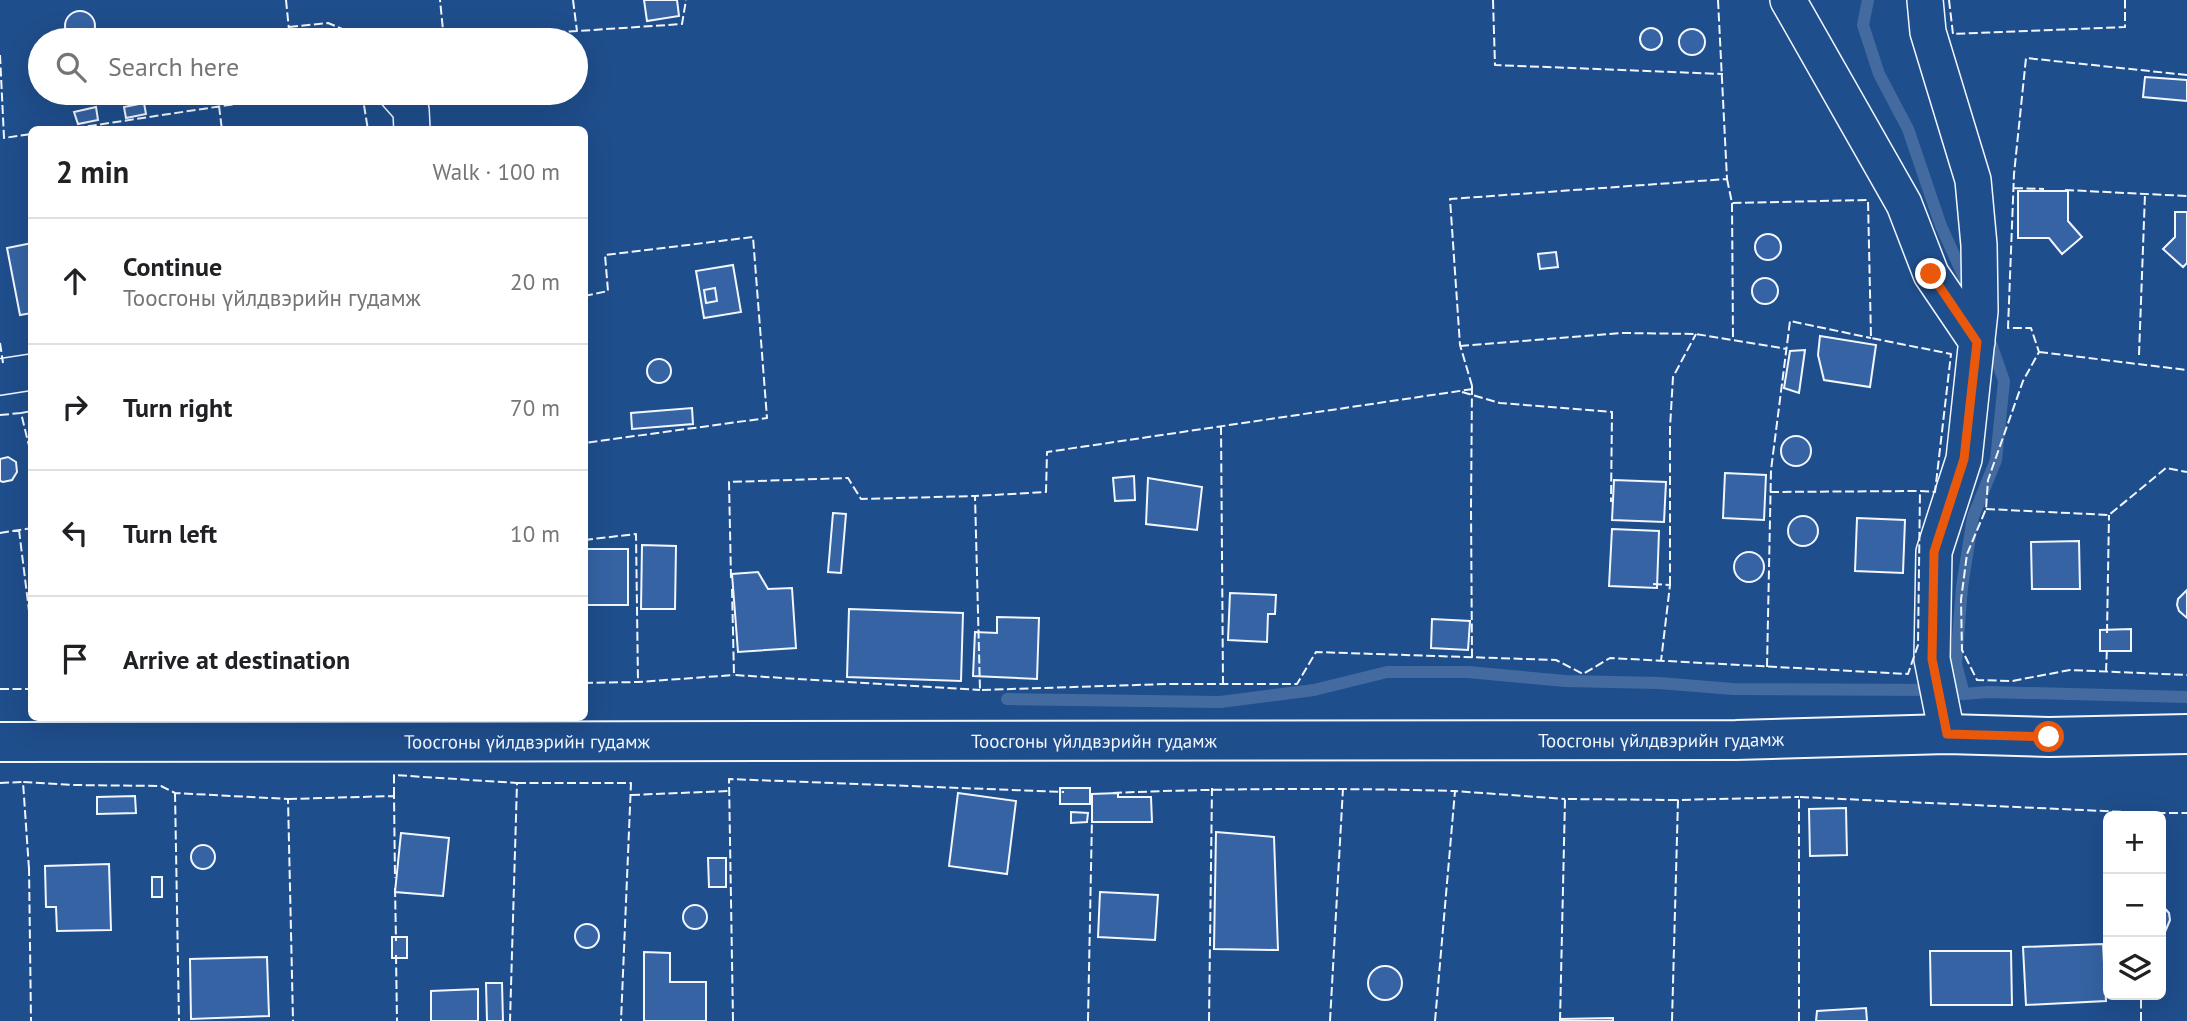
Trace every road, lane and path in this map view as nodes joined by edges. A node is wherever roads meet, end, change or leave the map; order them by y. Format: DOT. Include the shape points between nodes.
graph roads {
  1 [pos="1788,0"];
  2 [pos="1925,0"];
  3 [pos="407,105"];
  4 [pos="412,126"];
  5 [pos="1977,342"];
  6 [pos="28,373"];
  7 [pos="0,377"];
  8 [pos="2187,733"];
  9 [pos="1947,734"];
  10 [pos="0,742"];
  1 -- 5 [label="street" via="1904,204 1931,274"];
  2 -- 5 [label="street" via="1928,32 1973,180 1979,245"];
  3 -- 4 [label="street"];
  5 -- 9 [label="street" via="1964,459 1934,552 1932,659"];
  6 -- 7 [label="street"];
  8 -- 9 [label="main road, Тоосгоны үйлдвэрийн гудамж"];
  9 -- 10 [label="main road, Тоосгоны үйлдвэрийн гудамж" via="1694,740"];
}
